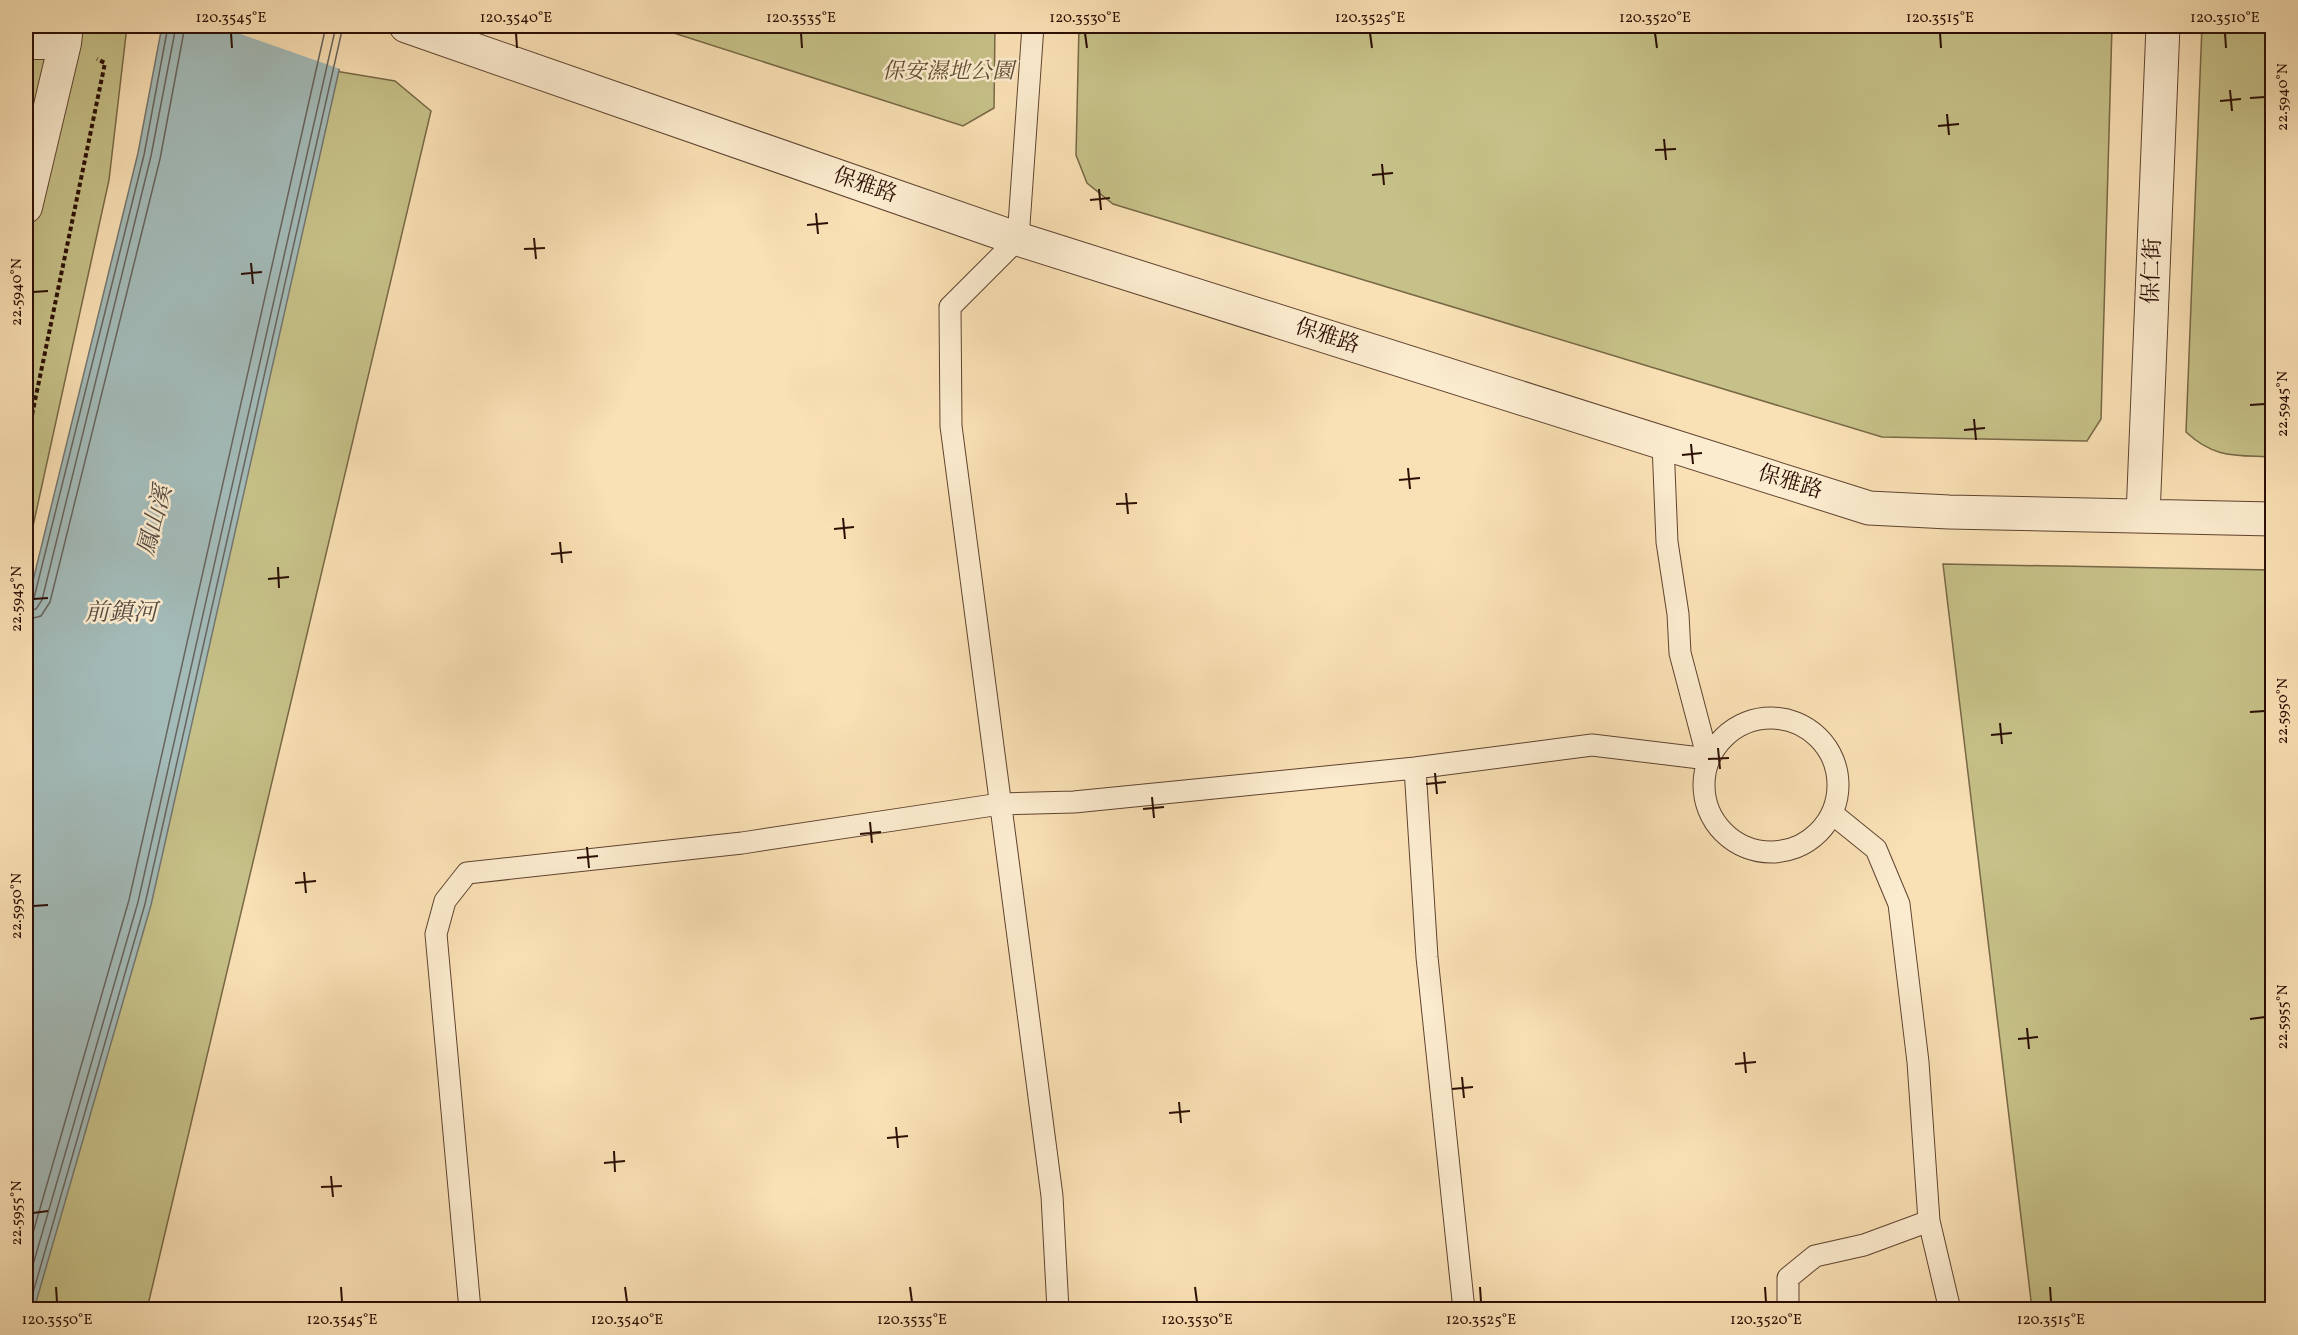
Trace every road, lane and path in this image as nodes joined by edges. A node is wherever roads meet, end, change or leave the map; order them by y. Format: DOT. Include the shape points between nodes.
graph roads {
  1 [pos="406,26"];
  2 [pos="1033,26"];
  3 [pos="2163,26"];
  4 [pos="66,34"];
  5 [pos="26,43"];
  6 [pos="26,207"];
  7 [pos="1018,239"];
  8 [pos="26,444"];
  9 [pos="1663,444"];
  10 [pos="2143,516"];
  11 [pos="2272,519"];
  12 [pos="1708,759"];
  13 [pos="1415,768"];
  14 [pos="1000,804"];
  15 [pos="1834,815"];
  16 [pos="1929,1221"];
  17 [pos="470,1310"];
  18 [pos="1058,1310"];
  19 [pos="1464,1310"];
  20 [pos="1788,1310"];
  21 [pos="1950,1310"];
  1 -- 7 [label="street, 保雅路"];
  2 -- 7 [label="lane"];
  3 -- 10 [label="street, 保仁街"];
  4 -- 5 [label="street"];
  4 -- 6 [label="street"];
  4 -- 8 [label="path" via="105,63"];
  7 -- 9 [label="street, 保雅路"];
  7 -- 14 [label="lane" via="950,307 951,426"];
  9 -- 10 [label="street, 保雅路" via="1869,508"];
  9 -- 12 [label="lane" via="1667,542 1680,653"];
  10 -- 11 [label="street, 保雅路"];
  12 -- 13 [label="lane" via="1592,745"];
  12 -- 15 [label="lane" via="1703,780 1707,808 1728,838 1765,853 1805,845"];
  12 -- 15 [label="lane" via="1722,737 1758,718 1808,727 1830,749 1840,795"];
  13 -- 14 [label="lane" via="1074,802"];
  13 -- 19 [label="lane" via="1427,957"];
  14 -- 17 [label="lane" via="742,843 467,873 445,901 436,934"];
  14 -- 18 [label="lane" via="1052,1196"];
  15 -- 16 [label="lane" via="1876,849 1899,904 1918,1062"];
  16 -- 20 [label="lane" via="1864,1245 1815,1256 1788,1278"];
  16 -- 21 [label="lane"];
}
